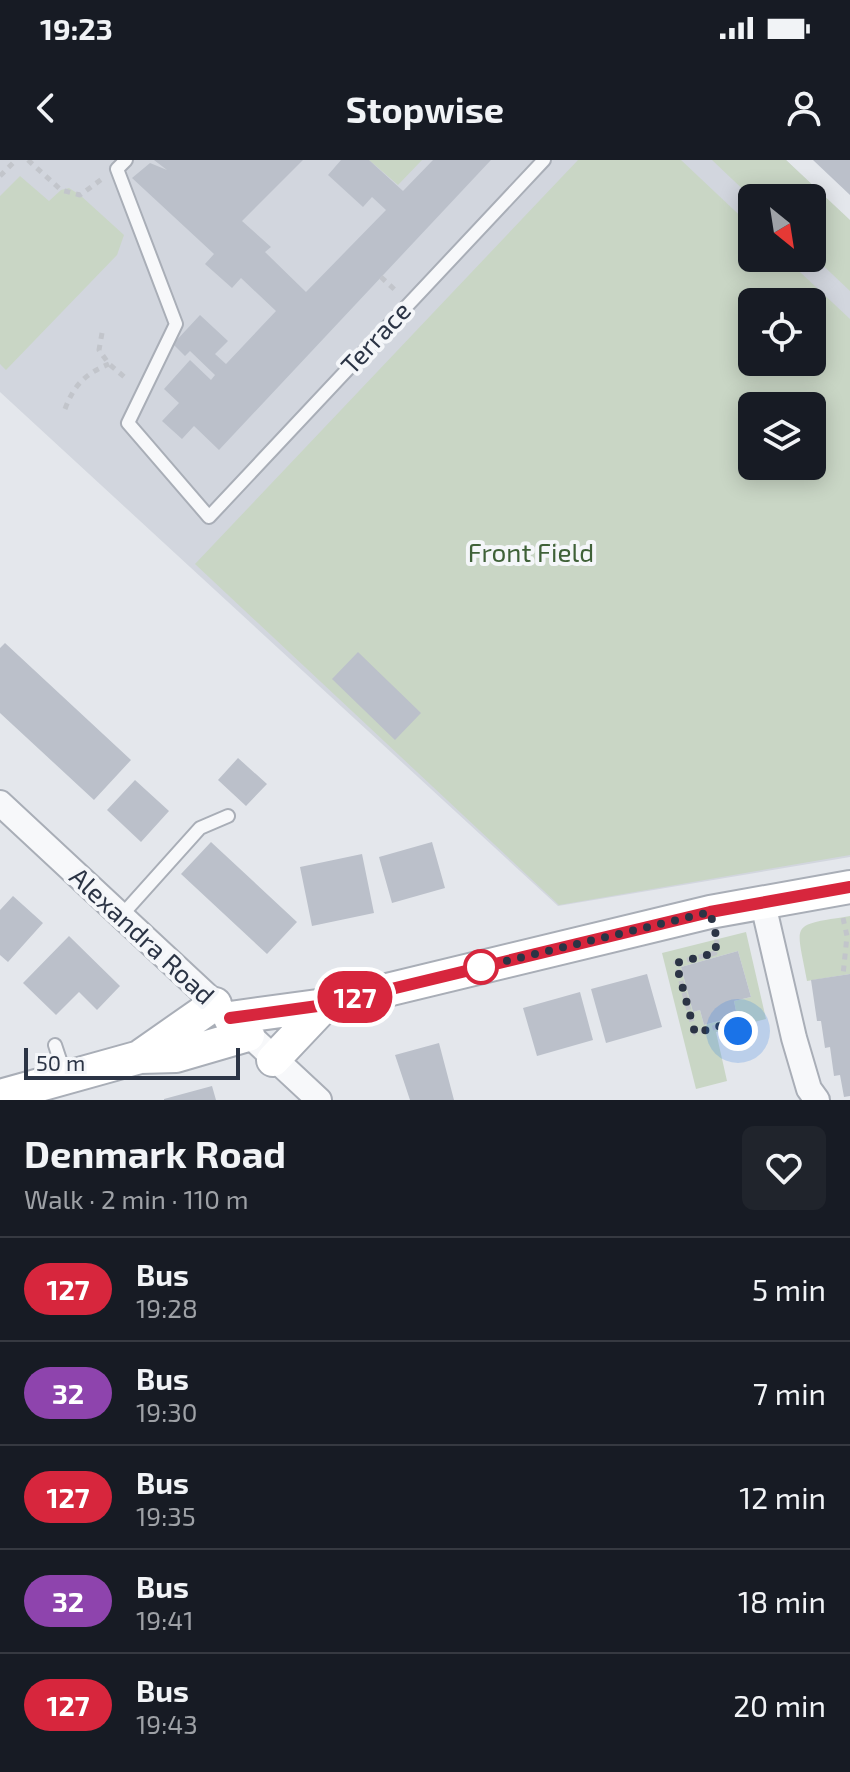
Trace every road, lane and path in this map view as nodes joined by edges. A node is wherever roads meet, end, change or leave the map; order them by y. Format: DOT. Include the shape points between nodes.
graph roads {
  1 [pos="16,160"];
  2 [pos="28,160"];
  3 [pos="544,160"];
  4 [pos="121,165"];
  5 [pos="0,176"];
  6 [pos="102,333"];
  7 [pos="109,364"];
  8 [pos="141,396"];
  9 [pos="65,409"];
  10 [pos="0,803"];
  11 [pos="228,816"];
  12 [pos="843,889"];
  13 [pos="765,903"];
  14 [pos="710,912"];
  15 [pos="121,916"];
  16 [pos="843,975"];
  17 [pos="325,1005"];
  18 [pos="231,1019"];
  19 [pos="738,1031"];
  20 [pos="55,1045"];
  21 [pos="140,1057"];
  22 [pos="273,1060"];
  23 [pos="66,1078"];
  24 [pos="0,1096"];
  25 [pos="319,1100"];
  26 [pos="817,1100"];
  1 -- 5 [label="path"];
  2 -- 4 [label="path" via="61,190 80,195"];
  3 -- 8 [label="lane, Terrace" via="209,517 128,423"];
  4 -- 8 [label="lane" via="176,324"];
  6 -- 7 [label="path" via="99,350"];
  7 -- 8 [label="path"];
  7 -- 9 [label="path" via="91,371 73,388"];
  10 -- 15 [label="street, Alexandra Road"];
  11 -- 15 [label="lane" via="200,828"];
  12 -- 13 [label="street"];
  12 -- 16 [label="path"];
  13 -- 14 [label="street"];
  13 -- 26 [label="street" via="794,1038"];
  14 -- 17 [label="street"];
  14 -- 19 [label="path" via="715,955 676,963 695,1033 735,1022"];
  15 -- 18 [label="street, Alexandra Road"];
  17 -- 18 [label="street"];
  17 -- 22 [label="street"];
  18 -- 21 [label="street"];
  18 -- 21 [label="street" via="176,1056"];
  18 -- 22 [label="street, Alexandra Road"];
  20 -- 23 [label="lane"];
  21 -- 23 [label="street"];
  22 -- 25 [label="street, Alexandra Road"];
  23 -- 24 [label="street"];
}
